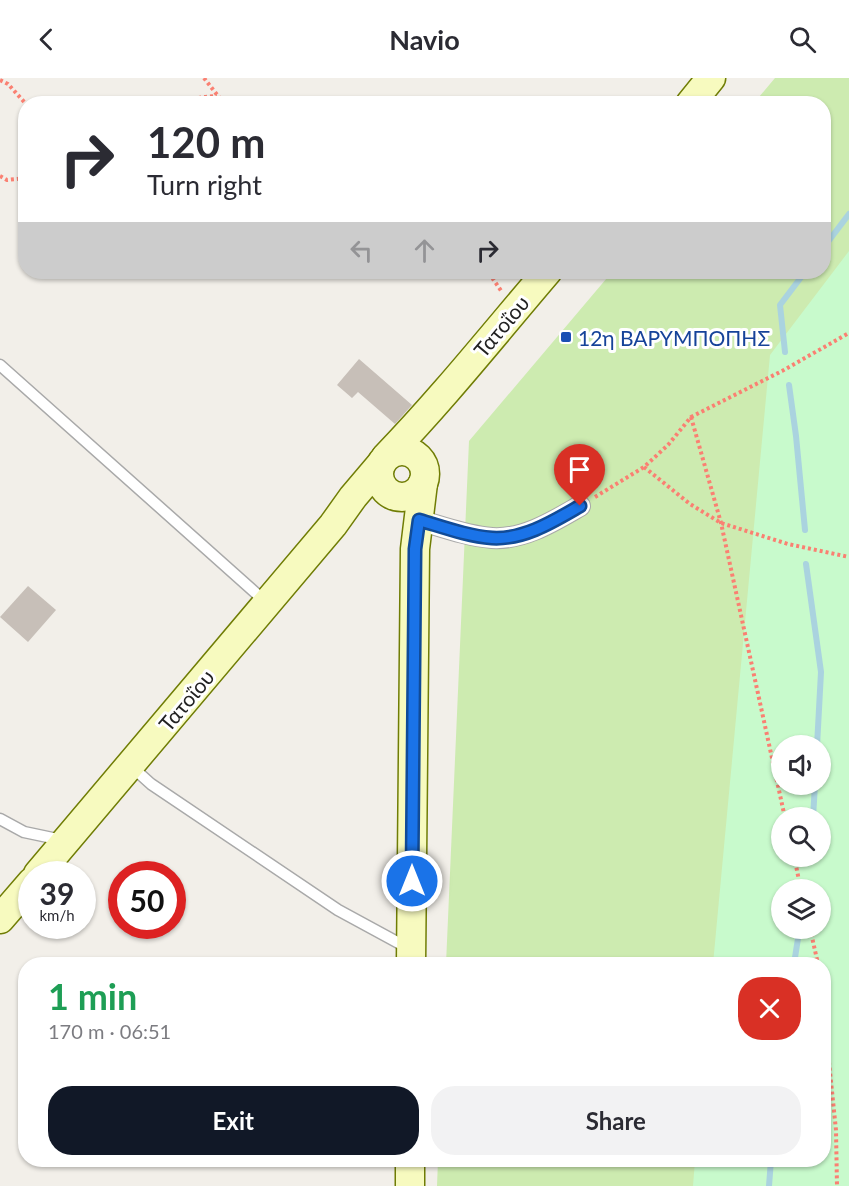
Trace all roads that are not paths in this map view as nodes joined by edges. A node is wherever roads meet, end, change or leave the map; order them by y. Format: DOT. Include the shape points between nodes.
graph roads {
  1 [pos="711,78"];
  2 [pos="696,96"];
  3 [pos="541,279"];
  4 [pos="0,365"];
  5 [pos="456,381"];
  6 [pos="384,460"];
  7 [pos="424,476"];
  8 [pos="392,495"];
  9 [pos="580,506"];
  10 [pos="419,520"];
  11 [pos="333,525"];
  12 [pos="415,549"];
  13 [pos="268,603"];
  14 [pos="131,766"];
  15 [pos="0,819"];
  16 [pos="66,841"];
  17 [pos="49,861"];
  18 [pos="18,898"];
  19 [pos="0,919"];
  20 [pos="411,957"];
  21 [pos="410,1167"];
  22 [pos="410,1186"];
  1 -- 2 [label="street"];
  3 -- 5 [label="street, Τατοΐου"];
  4 -- 13 [label="lane"];
  5 -- 6 [label="street, Τατοΐου"];
  5 -- 7 [label="street, Τατοΐου" via="429,440"];
  6 -- 7 [label="street" via="393,453 408,452 415,455"];
  6 -- 8 [label="street" via="380,484"];
  6 -- 11 [label="street, Τατοΐου"];
  7 -- 8 [label="street" via="415,494 401,498"];
  7 -- 10 [label="street, Τατοΐου"];
  8 -- 11 [label="street, Τατοΐου" via="367,500"];
  8 -- 12 [label="street" via="403,512"];
  9 -- 10 [label="street" via="522,534 495,538"];
  10 -- 12 [label="street, Τατοΐου"];
  11 -- 13 [label="street, Τατοΐου"];
  12 -- 20 [label="street"];
  13 -- 14 [label="street, Τατοΐου"];
  14 -- 16 [label="street, Τατοΐου"];
  14 -- 20 [label="lane" via="151,784"];
  15 -- 16 [label="lane" via="24,832"];
  16 -- 17 [label="street, Τατοΐου"];
  18 -- 19 [label="street"];
  21 -- 22 [label="street"];
}
